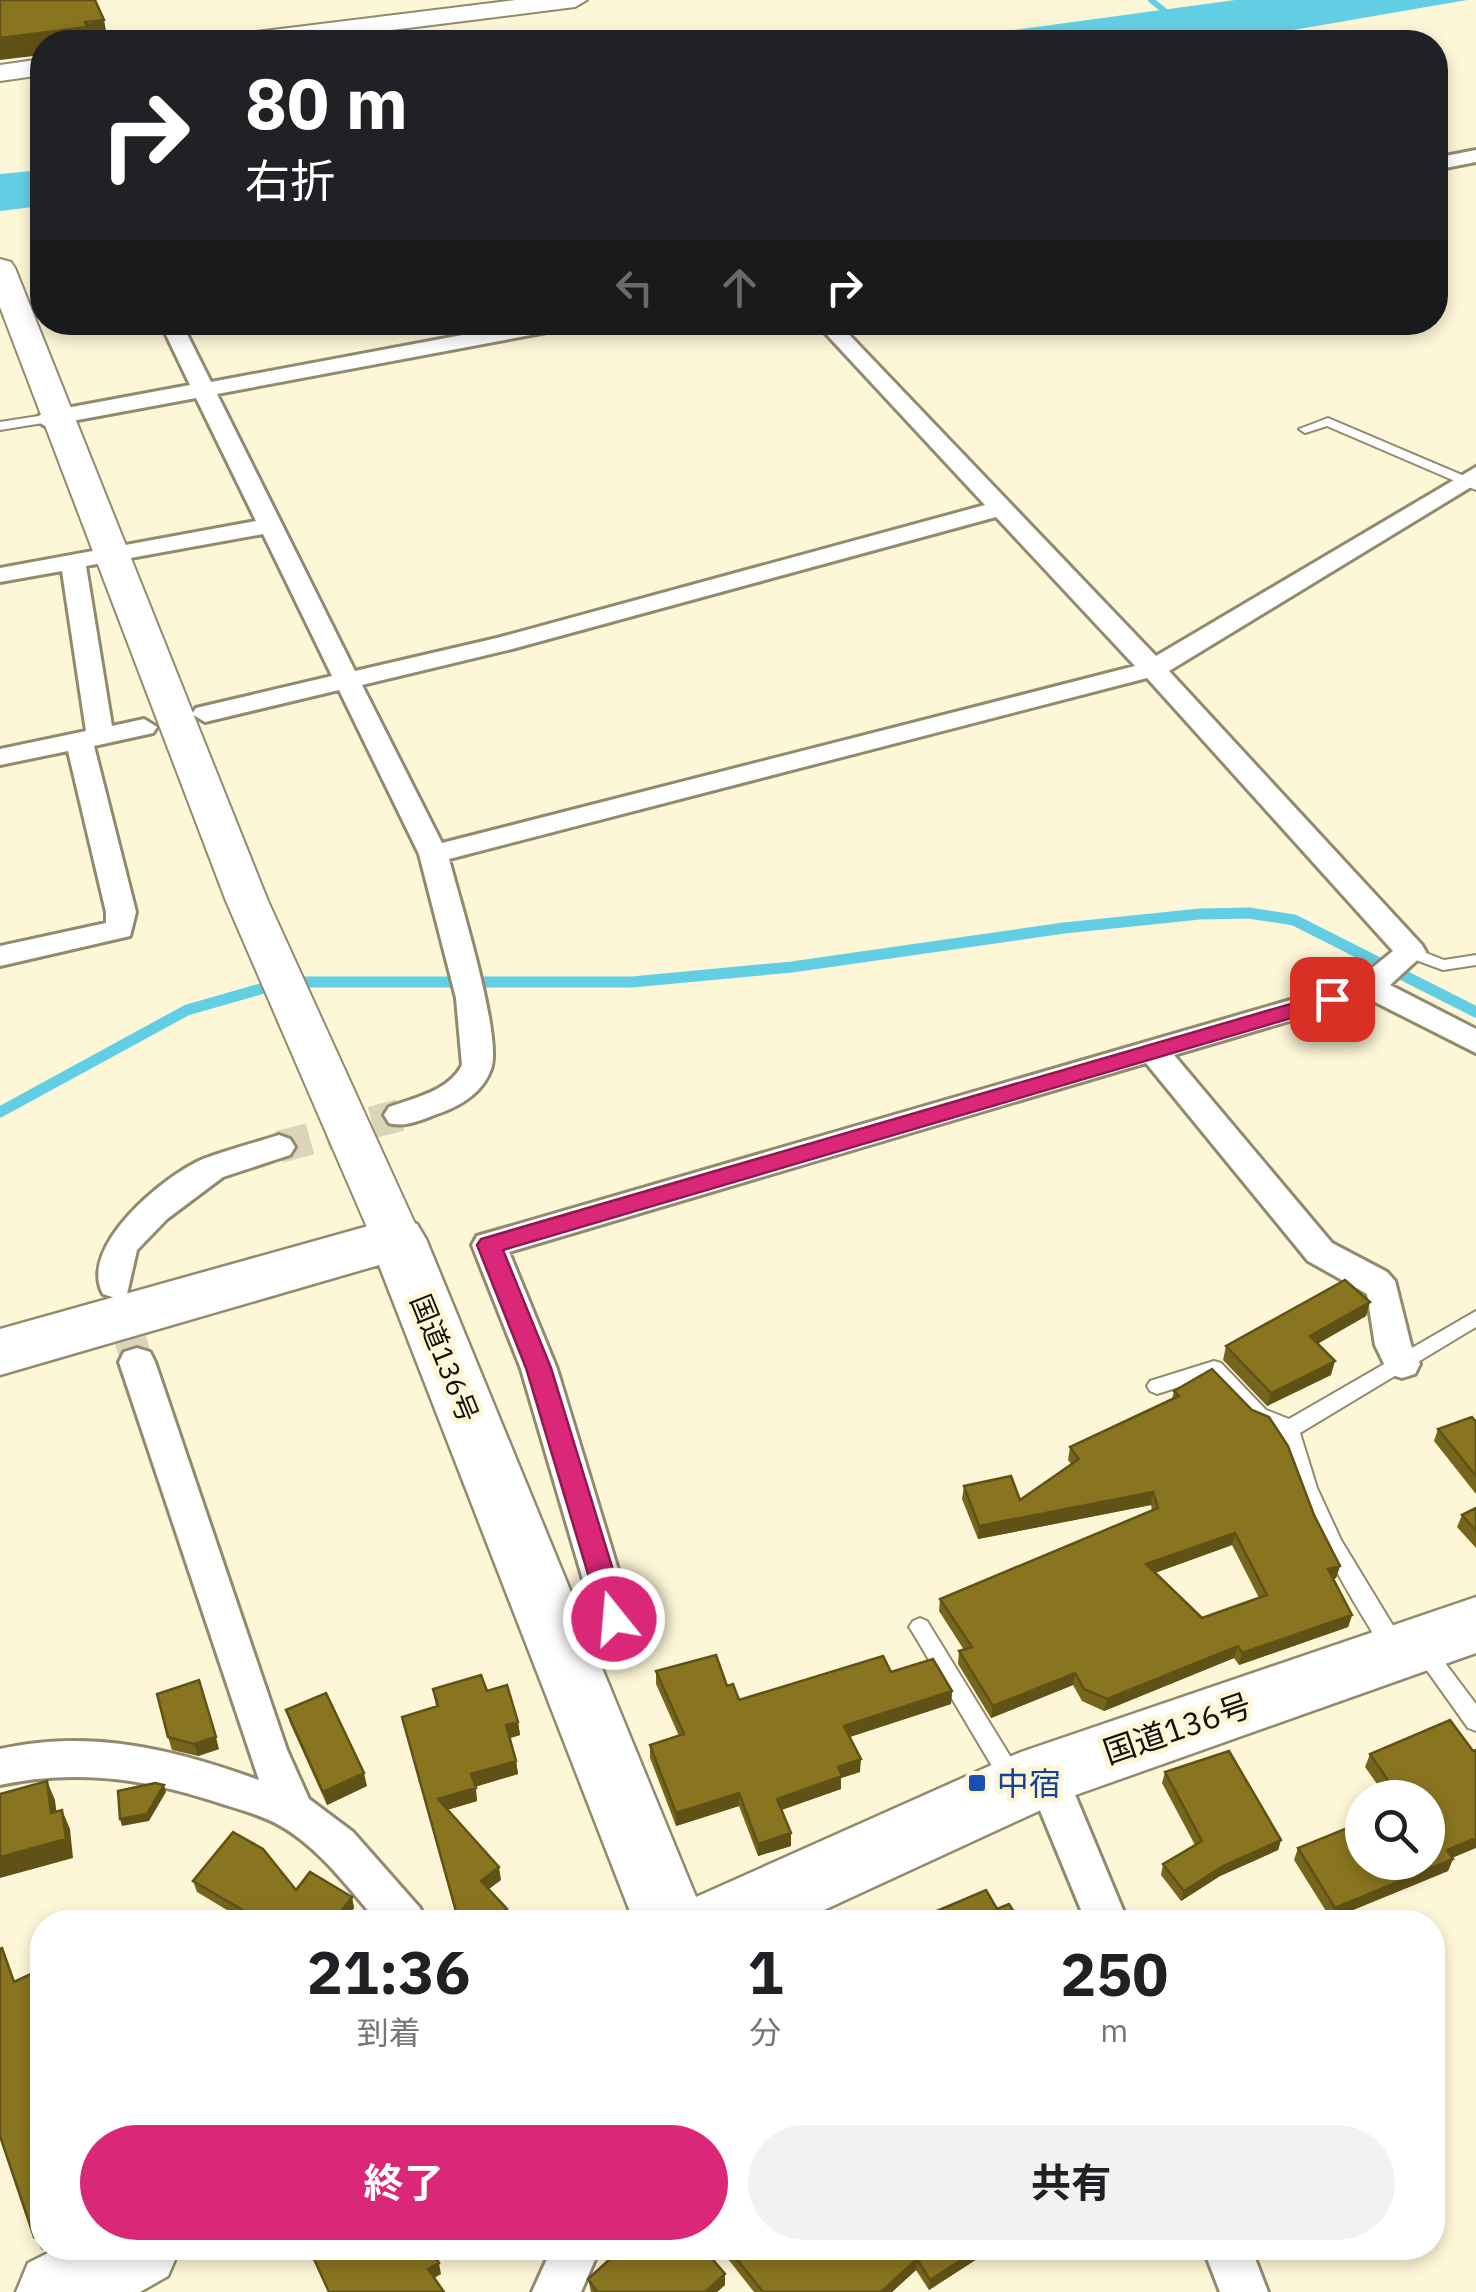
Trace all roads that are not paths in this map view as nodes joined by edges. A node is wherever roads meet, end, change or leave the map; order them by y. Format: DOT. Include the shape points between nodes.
graph roads {
  1 [pos="575,0"];
  2 [pos="336,30"];
  3 [pos="30,69"];
  4 [pos="0,73"];
  5 [pos="1476,156"];
  6 [pos="1448,161"];
  7 [pos="0,268"];
  8 [pos="177,335"];
  9 [pos="497,335"];
  10 [pos="837,335"];
  11 [pos="204,389"];
  12 [pos="51,418"];
  13 [pos="0,426"];
  14 [pos="1305,429"];
  15 [pos="1472,481"];
  16 [pos="998,509"];
  17 [pos="271,525"];
  18 [pos="92,557"];
  19 [pos="0,576"];
  20 [pos="1154,670"];
  21 [pos="350,682"];
  22 [pos="205,714"];
  23 [pos="144,727"];
  24 [pos="89,738"];
  25 [pos="0,757"];
  26 [pos="432,854"];
  27 [pos="1410,954"];
  28 [pos="0,956"];
  29 [pos="1476,960"];
  30 [pos="1371,985"];
  31 [pos="1476,1042"];
  32 [pos="1153,1050"];
  33 [pos="400,1115"];
  34 [pos="279,1147"];
  35 [pos="396,1240"];
  36 [pos="114,1285"];
  37 [pos="1476,1318"];
  38 [pos="0,1352"];
  39 [pos="137,1362"];
  40 [pos="1402,1364"];
  41 [pos="1157,1386"];
  42 [pos="1292,1429"];
  43 [pos="920,1627"];
  44 [pos="1431,1640"];
  45 [pos="570,1668"];
  46 [pos="1476,1721"];
  47 [pos="0,1767"];
  48 [pos="1031,1780"];
  49 [pos="294,1812"];
  50 [pos="394,1910"];
  51 [pos="665,1910"];
  52 [pos="747,1910"];
  53 [pos="1101,1910"];
  54 [pos="117,2260"];
  55 [pos="571,2260"];
  56 [pos="1232,2260"];
  57 [pos="57,2292"];
  58 [pos="556,2292"];
  59 [pos="1244,2292"];
  1 -- 2 [label="street"];
  3 -- 4 [label="street"];
  5 -- 6 [label="street"];
  7 -- 12 [label="street"];
  8 -- 11 [label="street"];
  9 -- 11 [label="street"];
  10 -- 16 [label="street"];
  11 -- 12 [label="street"];
  11 -- 17 [label="street"];
  12 -- 13 [label="lane"];
  12 -- 18 [label="street"];
  14 -- 15 [label="lane" via="1328,422"];
  15 -- 20 [label="street"];
  16 -- 20 [label="street"];
  16 -- 21 [label="street"];
  17 -- 18 [label="street"];
  17 -- 21 [label="street"];
  18 -- 19 [label="street"];
  18 -- 24 [label="street"];
  18 -- 35 [label="street"];
  20 -- 26 [label="street"];
  20 -- 27 [label="street"];
  21 -- 22 [label="street"];
  21 -- 26 [label="street"];
  23 -- 24 [label="street"];
  24 -- 25 [label="street"];
  24 -- 28 [label="street" via="120,928"];
  26 -- 33 [label="street" via="470,998 478,1065 458,1090"];
  27 -- 29 [label="lane" via="1443,965"];
  27 -- 30 [label="street"];
  30 -- 31 [label="street"];
  30 -- 32 [label="street"];
  32 -- 40 [label="street" via="1320,1252 1383,1290"];
  32 -- 45 [label="street" via="489,1245 538,1368 614,1619"];
  34 -- 36 [label="street" via="211,1170 154,1210 121,1246"];
  35 -- 38 [label="highway"];
  35 -- 45 [label="highway, 国道136号"];
  37 -- 40 [label="lane"];
  39 -- 49 [label="street" via="267,1750"];
  40 -- 42 [label="lane"];
  41 -- 42 [label="lane" via="1214,1368 1259,1415"];
  42 -- 44 [label="lane" via="1314,1501 1365,1604"];
  43 -- 48 [label="lane"];
  44 -- 46 [label="lane"];
  44 -- 48 [label="highway, 国道136号"];
  45 -- 51 [label="highway, 国道136号"];
  47 -- 49 [label="street" via="77,1758 140,1764 225,1784"];
  48 -- 52 [label="highway, 国道136号"];
  48 -- 53 [label="street"];
  49 -- 50 [label="street" via="338,1846"];
  54 -- 57 [label="highway"];
  55 -- 58 [label="street"];
  56 -- 59 [label="street"];
}
